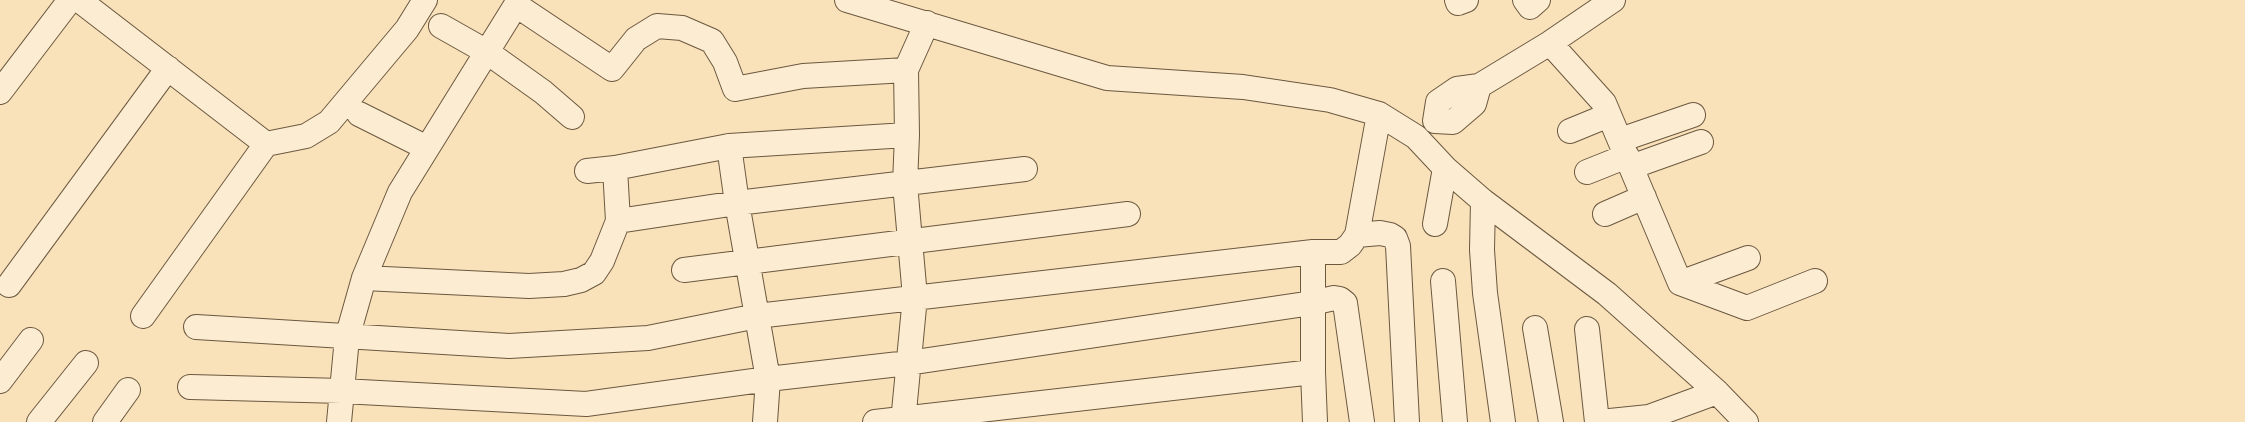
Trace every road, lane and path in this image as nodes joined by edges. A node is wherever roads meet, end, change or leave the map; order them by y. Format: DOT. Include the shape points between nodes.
graph roads {
  1 [pos="70,0"];
  2 [pos="79,0"];
  3 [pos="425,0"];
  4 [pos="1457,0"];
  5 [pos="1466,0"];
  6 [pos="1525,0"];
  7 [pos="1538,0"];
  8 [pos="1613,0"];
  9 [pos="856,1"];
  10 [pos="927,23"];
  11 [pos="441,26"];
  12 [pos="1550,43"];
  13 [pos="487,52"];
  14 [pos="168,68"];
  15 [pos="906,70"];
  16 [pos="0,92"];
  17 [pos="359,114"];
  18 [pos="1378,114"];
  19 [pos="1609,115"];
  20 [pos="1693,115"];
  21 [pos="572,117"];
  22 [pos="1570,131"];
  23 [pos="908,135"];
  24 [pos="1416,137"];
  25 [pos="1701,142"];
  26 [pos="266,144"];
  27 [pos="729,146"];
  28 [pos="427,148"];
  29 [pos="1626,154"];
  30 [pos="615,168"];
  31 [pos="1445,168"];
  32 [pos="1025,169"];
  33 [pos="587,171"];
  34 [pos="1587,172"];
  35 [pos="905,184"];
  36 [pos="1644,197"];
  37 [pos="1483,201"];
  38 [pos="737,203"];
  39 [pos="1128,214"];
  40 [pos="1605,214"];
  41 [pos="618,221"];
  42 [pos="1435,224"];
  43 [pos="1357,235"];
  44 [pos="910,241"];
  45 [pos="1313,252"];
  46 [pos="1748,258"];
  47 [pos="747,260"];
  48 [pos="684,270"];
  49 [pos="364,278"];
  50 [pos="1443,281"];
  51 [pos="1815,282"];
  52 [pos="1680,283"];
  53 [pos="9,286"];
  54 [pos="915,297"];
  55 [pos="1312,303"];
  56 [pos="143,316"];
  57 [pos="757,316"];
  58 [pos="196,327"];
  59 [pos="1535,328"];
  60 [pos="1587,329"];
  61 [pos="348,338"];
  62 [pos="31,340"];
  63 [pos="86,363"];
  64 [pos="908,363"];
  65 [pos="1312,372"];
  66 [pos="768,379"];
  67 [pos="0,381"];
  68 [pos="190,387"];
  69 [pos="128,390"];
  70 [pos="342,392"];
  71 [pos="1717,392"];
  72 [pos="1649,420"];
  73 [pos="903,421"];
  74 [pos="39,422"];
  75 [pos="105,422"];
  76 [pos="339,422"];
  77 [pos="765,422"];
  78 [pos="875,422"];
  79 [pos="1315,422"];
  80 [pos="1362,422"];
  81 [pos="1407,422"];
  82 [pos="1455,422"];
  83 [pos="1503,422"];
  84 [pos="1552,422"];
  85 [pos="1599,422"];
  86 [pos="1746,422"];
  1 -- 16 [label="street"];
  2 -- 14 [label="street"];
  3 -- 26 [label="street" via="407,29 329,122 306,136"];
  4 -- 5 [label="street" via="1458,3"];
  6 -- 7 [label="street" via="1530,7"];
  8 -- 12 [label="street"];
  9 -- 10 [label="street"];
  10 -- 15 [label="street"];
  10 -- 18 [label="street" via="1107,78 1243,87 1330,100"];
  11 -- 13 [label="street"];
  12 -- 19 [label="street" via="1604,103"];
  12 -- 24 [label="street" via="1480,86 1457,88 1438,102 1435,121"];
  13 -- 15 [label="street" via="516,5 612,69 636,39 658,26 682,28 712,41 725,62 735,89 803,76"];
  13 -- 21 [label="street"];
  13 -- 28 [label="street"];
  14 -- 26 [label="street"];
  14 -- 53 [label="street"];
  15 -- 23 [label="street"];
  17 -- 28 [label="street"];
  18 -- 24 [label="street"];
  18 -- 43 [label="street"];
  19 -- 22 [label="street"];
  19 -- 29 [label="street"];
  20 -- 29 [label="street"];
  23 -- 27 [label="street"];
  23 -- 35 [label="street"];
  24 -- 31 [label="street"];
  25 -- 29 [label="street"];
  26 -- 56 [label="street"];
  27 -- 30 [label="street"];
  27 -- 38 [label="street"];
  28 -- 49 [label="street" via="400,192"];
  29 -- 34 [label="street"];
  29 -- 36 [label="street"];
  30 -- 33 [label="street"];
  30 -- 41 [label="street"];
  31 -- 37 [label="street"];
  31 -- 42 [label="street"];
  32 -- 35 [label="street"];
  35 -- 38 [label="street"];
  35 -- 44 [label="street"];
  36 -- 40 [label="street"];
  36 -- 52 [label="street"];
  37 -- 71 [label="street" via="1607,294"];
  37 -- 83 [label="street" via="1485,292"];
  38 -- 41 [label="street"];
  38 -- 47 [label="street"];
  39 -- 44 [label="street"];
  41 -- 49 [label="street" via="602,261 594,272 581,280 564,284 528,286"];
  43 -- 45 [label="street" via="1341,252"];
  43 -- 81 [label="street" via="1390,234 1398,246"];
  44 -- 47 [label="street"];
  44 -- 54 [label="street"];
  45 -- 54 [label="street"];
  45 -- 55 [label="street"];
  46 -- 52 [label="street"];
  47 -- 48 [label="street"];
  47 -- 57 [label="street"];
  49 -- 61 [label="street"];
  50 -- 82 [label="street"];
  51 -- 52 [label="street" via="1746,308"];
  54 -- 57 [label="street"];
  54 -- 64 [label="street"];
  55 -- 64 [label="street"];
  55 -- 65 [label="street"];
  55 -- 80 [label="street" via="1334,298 1345,303"];
  57 -- 61 [label="street" via="648,338 509,346"];
  57 -- 66 [label="street"];
  58 -- 61 [label="street"];
  59 -- 84 [label="street"];
  60 -- 85 [label="street"];
  61 -- 70 [label="street"];
  62 -- 67 [label="street"];
  63 -- 74 [label="street"];
  64 -- 66 [label="street"];
  64 -- 73 [label="street"];
  65 -- 73 [label="street"];
  65 -- 79 [label="street"];
  66 -- 70 [label="street" via="586,404"];
  66 -- 77 [label="street"];
  68 -- 70 [label="street"];
  69 -- 75 [label="street"];
  70 -- 76 [label="street"];
  71 -- 72 [label="street"];
  71 -- 86 [label="street"];
  72 -- 85 [label="street"];
  73 -- 78 [label="street"];
}
